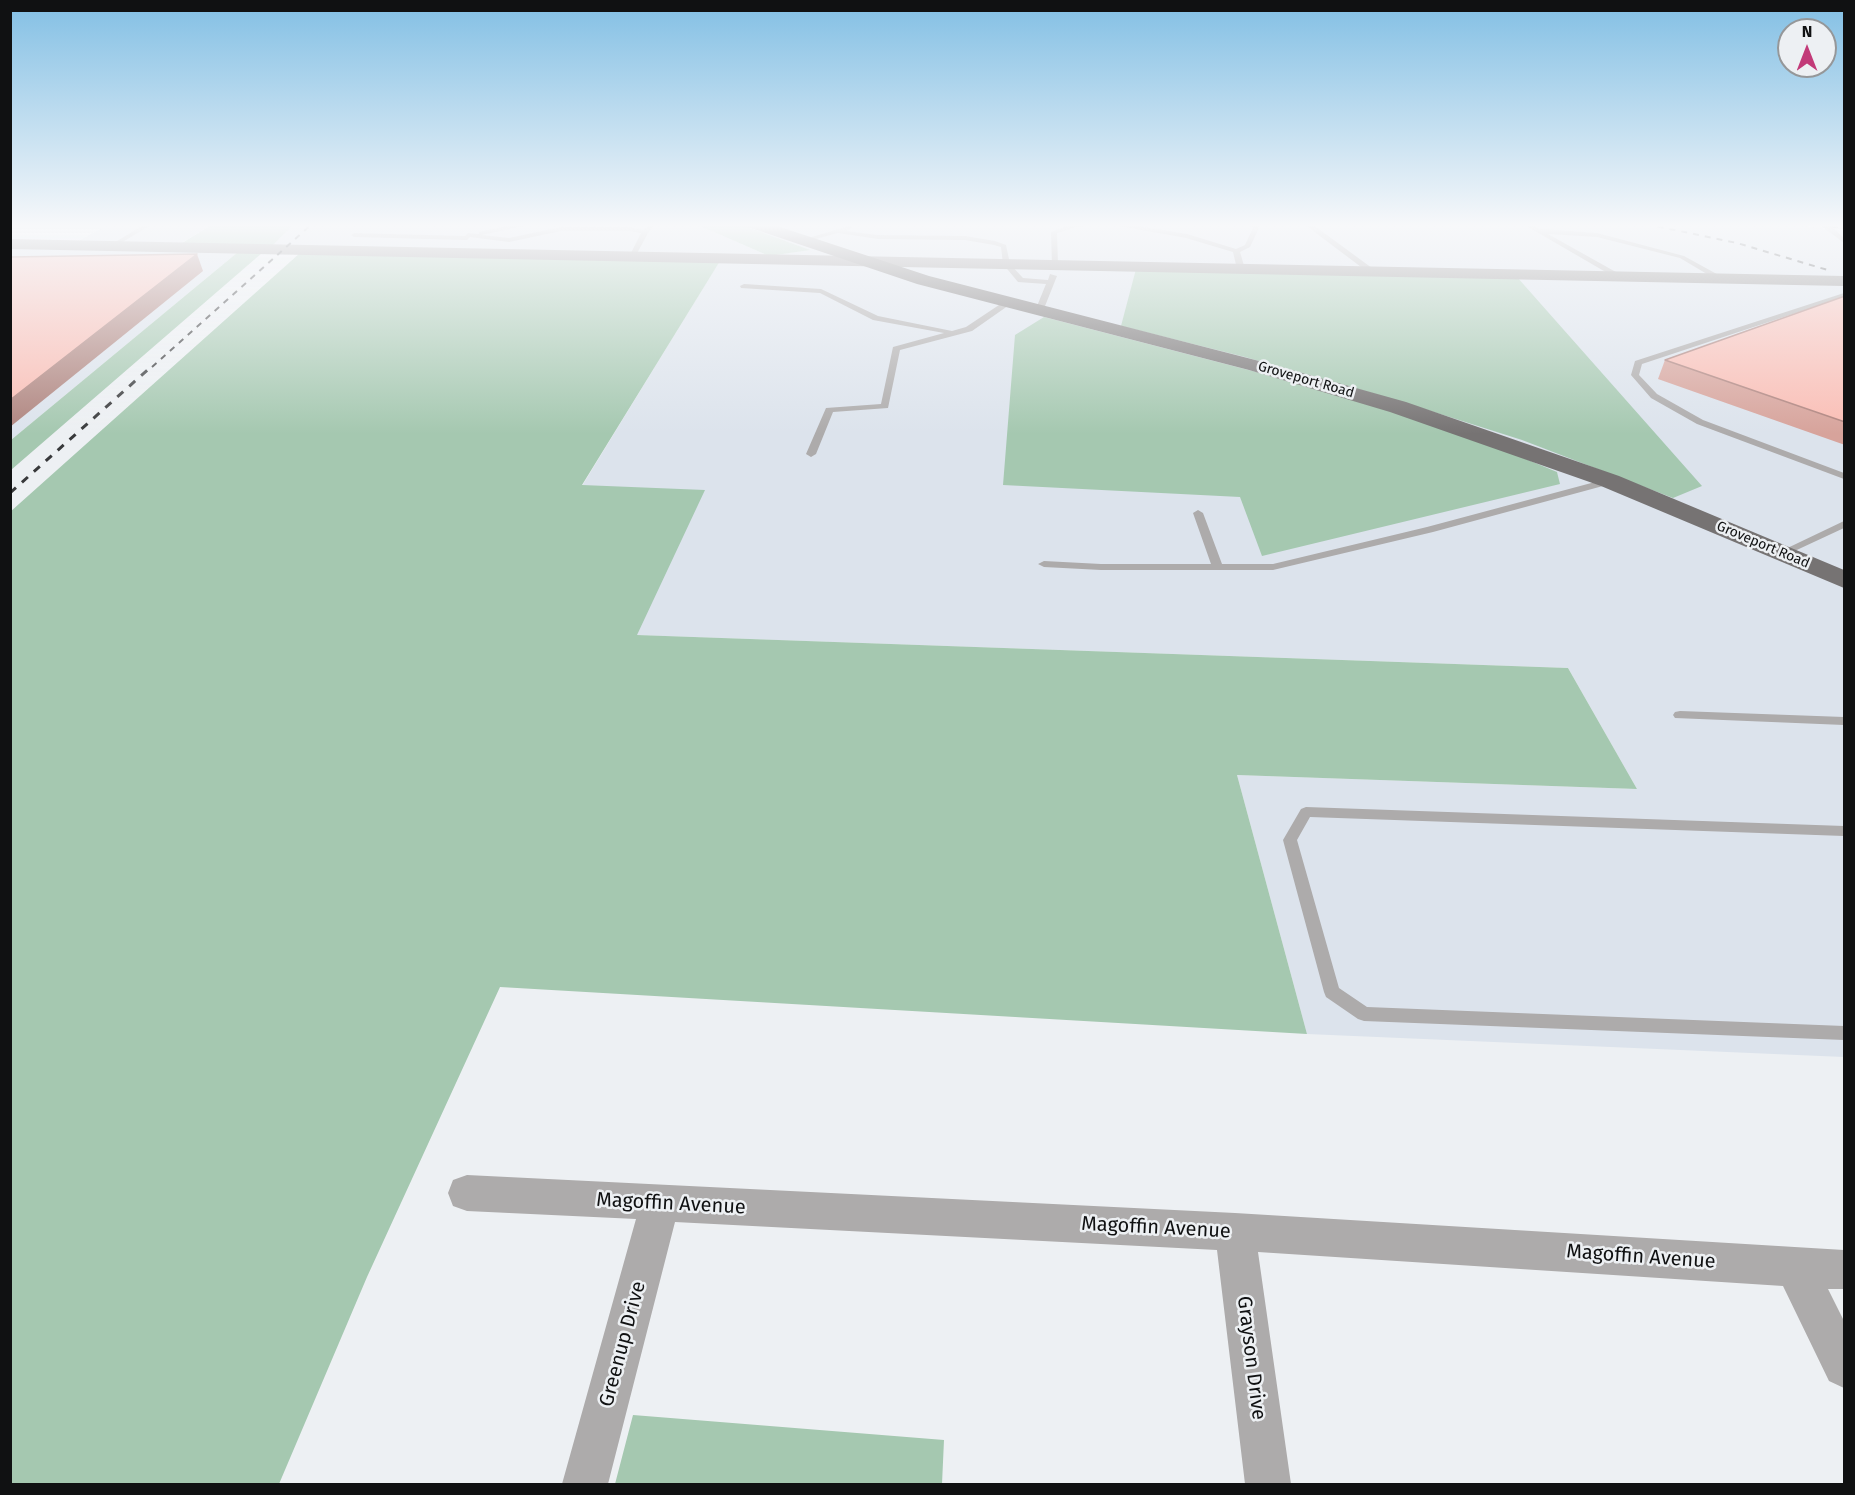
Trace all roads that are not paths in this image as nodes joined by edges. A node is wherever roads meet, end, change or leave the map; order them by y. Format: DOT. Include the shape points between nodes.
graph roads {
  1 [pos="827,294"];
  2 [pos="976,294"];
  3 [pos="1046,294"];
  4 [pos="1845,295"];
  5 [pos="1008,303"];
  6 [pos="1039,311"];
  7 [pos="954,333"];
  8 [pos="811,454"];
  9 [pos="1845,476"];
  10 [pos="1610,481"];
  11 [pos="1198,513"];
  12 [pos="1845,524"];
  13 [pos="1782,552"];
  14 [pos="1044,564"];
  15 [pos="1218,567"];
  16 [pos="1845,580"];
  17 [pos="1680,715"];
  18 [pos="1845,721"];
  19 [pos="1845,831"];
  20 [pos="1845,1034"];
  21 [pos="467,1193"];
  22 [pos="660,1203"];
  23 [pos="1235,1232"];
  24 [pos="1795,1267"];
  25 [pos="1845,1270"];
  26 [pos="1845,1366"];
  27 [pos="585,1485"];
  28 [pos="1268,1485"];
  1 -- 7 [label="lane" via="876,318"];
  2 -- 5 [label="main road, Groveport Road"];
  3 -- 6 [label="lane"];
  4 -- 9 [label="lane" via="1638,363 1635,375 1653,396 1700,422"];
  5 -- 6 [label="main road, Groveport Road"];
  5 -- 7 [label="lane" via="969,329"];
  6 -- 10 [label="main road, Groveport Road" via="1329,386"];
  7 -- 8 [label="lane" via="896,349 885,406 829,410"];
  10 -- 13 [label="main road, Groveport Road"];
  10 -- 15 [label="lane" via="1273,567"];
  11 -- 15 [label="lane"];
  12 -- 13 [label="lane"];
  13 -- 16 [label="main road, Groveport Road"];
  14 -- 15 [label="lane"];
  17 -- 18 [label="lane"];
  19 -- 20 [label="lane" via="1306,812 1290,840 1332,992 1364,1014"];
  21 -- 22 [label="street, Magoffin Avenue"];
  22 -- 23 [label="street, Magoffin Avenue"];
  22 -- 27 [label="street, Greenup Drive"];
  23 -- 24 [label="street, Magoffin Avenue"];
  23 -- 28 [label="street, Grayson Drive"];
  24 -- 25 [label="street, Magoffin Avenue"];
  24 -- 26 [label="street"];
}
